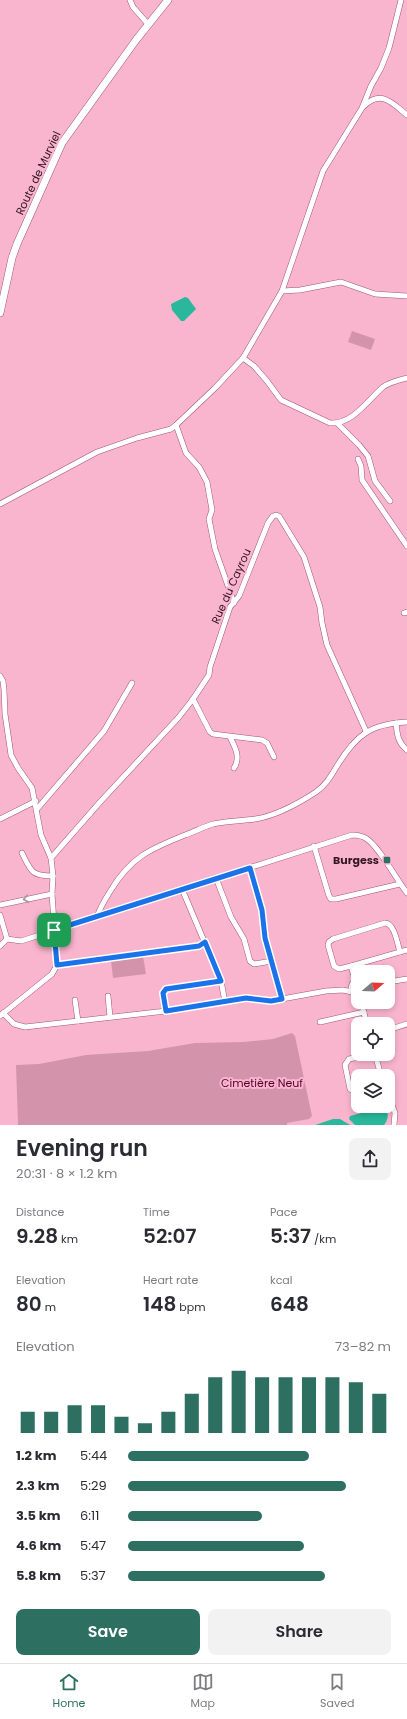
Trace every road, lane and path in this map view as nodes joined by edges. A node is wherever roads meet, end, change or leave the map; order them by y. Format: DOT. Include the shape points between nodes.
graph roads {
  1 [pos="130,0"];
  2 [pos="168,0"];
  3 [pos="401,0"];
  4 [pos="148,24"];
  5 [pos="362,108"];
  6 [pos="407,115"];
  7 [pos="282,291"];
  8 [pos="407,296"];
  9 [pos="0,313"];
  10 [pos="243,358"];
  11 [pos="407,378"];
  12 [pos="338,424"];
  13 [pos="176,425"];
  14 [pos="358,459"];
  15 [pos="390,501"];
  16 [pos="0,504"];
  17 [pos="407,546"];
  18 [pos="234,603"];
  19 [pos="0,676"];
  20 [pos="132,683"];
  21 [pos="193,699"];
  22 [pos="407,722"];
  23 [pos="396,723"];
  24 [pos="366,731"];
  25 [pos="230,737"];
  26 [pos="407,750"];
  27 [pos="274,757"];
  28 [pos="234,768"];
  29 [pos="36,801"];
  30 [pos="37,809"];
  31 [pos="0,819"];
  32 [pos="314,846"];
  33 [pos="22,853"];
  34 [pos="51,858"];
  35 [pos="250,868"];
  36 [pos="53,876"];
  37 [pos="216,878"];
  38 [pos="400,884"];
  39 [pos="182,889"];
  40 [pos="407,893"];
  41 [pos="52,894"];
  42 [pos="103,902"];
  43 [pos="0,905"];
  44 [pos="113,912"];
  45 [pos="0,915"];
  46 [pos="97,917"];
  47 [pos="54,930"];
  48 [pos="7,939"];
  49 [pos="205,942"];
  50 [pos="0,946"];
  51 [pos="407,950"];
  52 [pos="400,952"];
  53 [pos="272,961"];
  54 [pos="57,965"];
  55 [pos="350,966"];
  56 [pos="407,976"];
  57 [pos="395,978"];
  58 [pos="407,979"];
  59 [pos="221,981"];
  60 [pos="395,981"];
  61 [pos="351,989"];
  62 [pos="108,996"];
  63 [pos="282,999"];
  64 [pos="75,1000"];
  65 [pos="225,1002"];
  66 [pos="363,1009"];
  67 [pos="166,1011"];
  68 [pos="364,1012"];
  69 [pos="2,1014"];
  70 [pos="110,1017"];
  71 [pos="365,1017"];
  72 [pos="78,1021"];
  73 [pos="320,1022"];
  74 [pos="407,1024"];
  75 [pos="395,1028"];
  76 [pos="351,1059"];
  77 [pos="351,1090"];
  78 [pos="395,1113"];
  79 [pos="394,1125"];
  1 -- 4 [label="street"];
  2 -- 4 [label="main road, Route de Murviel"];
  3 -- 5 [label="street" via="389,48"];
  4 -- 9 [label="main road, Route de Murviel" via="62,143 14,251"];
  5 -- 6 [label="street" via="375,99 389,100"];
  5 -- 7 [label="street" via="323,171"];
  7 -- 8 [label="street" via="341,282 376,294"];
  7 -- 10 [label="street"];
  10 -- 12 [label="street" via="254,366 281,400 330,423"];
  10 -- 13 [label="street" via="216,388"];
  11 -- 12 [label="street" via="383,387 371,400"];
  12 -- 15 [label="street" via="368,456 375,481"];
  13 -- 16 [label="street" via="97,452"];
  13 -- 18 [label="street" via="186,453 199,466 207,482 212,510 209,519"];
  14 -- 17 [label="street" via="362,480"];
  18 -- 21 [label="street, Rue du Cayrou" via="230,608 209,675"];
  18 -- 24 [label="street, Rue du Cayrou" via="268,523 273,516 279,516 304,557 320,607 328,645"];
  19 -- 29 [label="street" via="3,681 11,755 32,788"];
  20 -- 30 [label="street" via="104,731"];
  21 -- 25 [label="street" via="210,732"];
  21 -- 34 [label="street, Rue du Cayrou"];
  22 -- 23 [label="street"];
  23 -- 24 [label="street"];
  23 -- 26 [label="street" via="401,746"];
  24 -- 42 [label="street" via="349,747 330,779 306,799 257,819 212,825 153,848 126,868"];
  25 -- 27 [label="street" via="262,740 267,743"];
  25 -- 28 [label="street" via="237,751"];
  29 -- 30 [label="street"];
  29 -- 31 [label="street"];
  30 -- 34 [label="street" via="41,835"];
  32 -- 35 [label="street"];
  32 -- 38 [label="street" via="352,835 363,837 374,846"];
  32 -- 38 [label="street" via="331,899"];
  33 -- 36 [label="street" via="35,875"];
  34 -- 36 [label="street"];
  35 -- 37 [label="street"];
  35 -- 53 [label="street" via="262,910 263,930"];
  36 -- 41 [label="street"];
  37 -- 39 [label="street"];
  37 -- 53 [label="street" via="234,925 244,939 250,961 254,964"];
  38 -- 40 [label="street"];
  39 -- 44 [label="street"];
  39 -- 49 [label="street"];
  41 -- 43 [label="street, one-way"];
  41 -- 47 [label="street"];
  42 -- 44 [label="street" via="108,910"];
  42 -- 46 [label="street"];
  44 -- 46 [label="street"];
  45 -- 48 [label="street"];
  46 -- 47 [label="street"];
  47 -- 48 [label="street" via="21,940"];
  47 -- 54 [label="street"];
  48 -- 50 [label="street"];
  49 -- 54 [label="street" via="199,946"];
  49 -- 59 [label="street"];
  51 -- 52 [label="street"];
  52 -- 55 [label="street"];
  52 -- 55 [label="street" via="392,927 384,923 329,942 334,966 339,969"];
  53 -- 63 [label="street"];
  54 -- 69 [label="street" via="52,974"];
  56 -- 57 [label="street"];
  58 -- 60 [label="street"];
  59 -- 65 [label="street"];
  59 -- 67 [label="street" via="166,989 163,993"];
  61 -- 63 [label="street"];
  62 -- 70 [label="street"];
  63 -- 65 [label="street" via="271,1001 246,998"];
  64 -- 72 [label="street"];
  65 -- 67 [label="street"];
  66 -- 68 [label="street"];
  67 -- 70 [label="street"];
  68 -- 71 [label="street"];
  68 -- 73 [label="street"];
  69 -- 72 [label="street" via="10,1022 22,1027"];
  70 -- 72 [label="street"];
  74 -- 75 [label="street"];
  76 -- 77 [label="street" via="345,1065"];
  78 -- 79 [label="street"];
}
